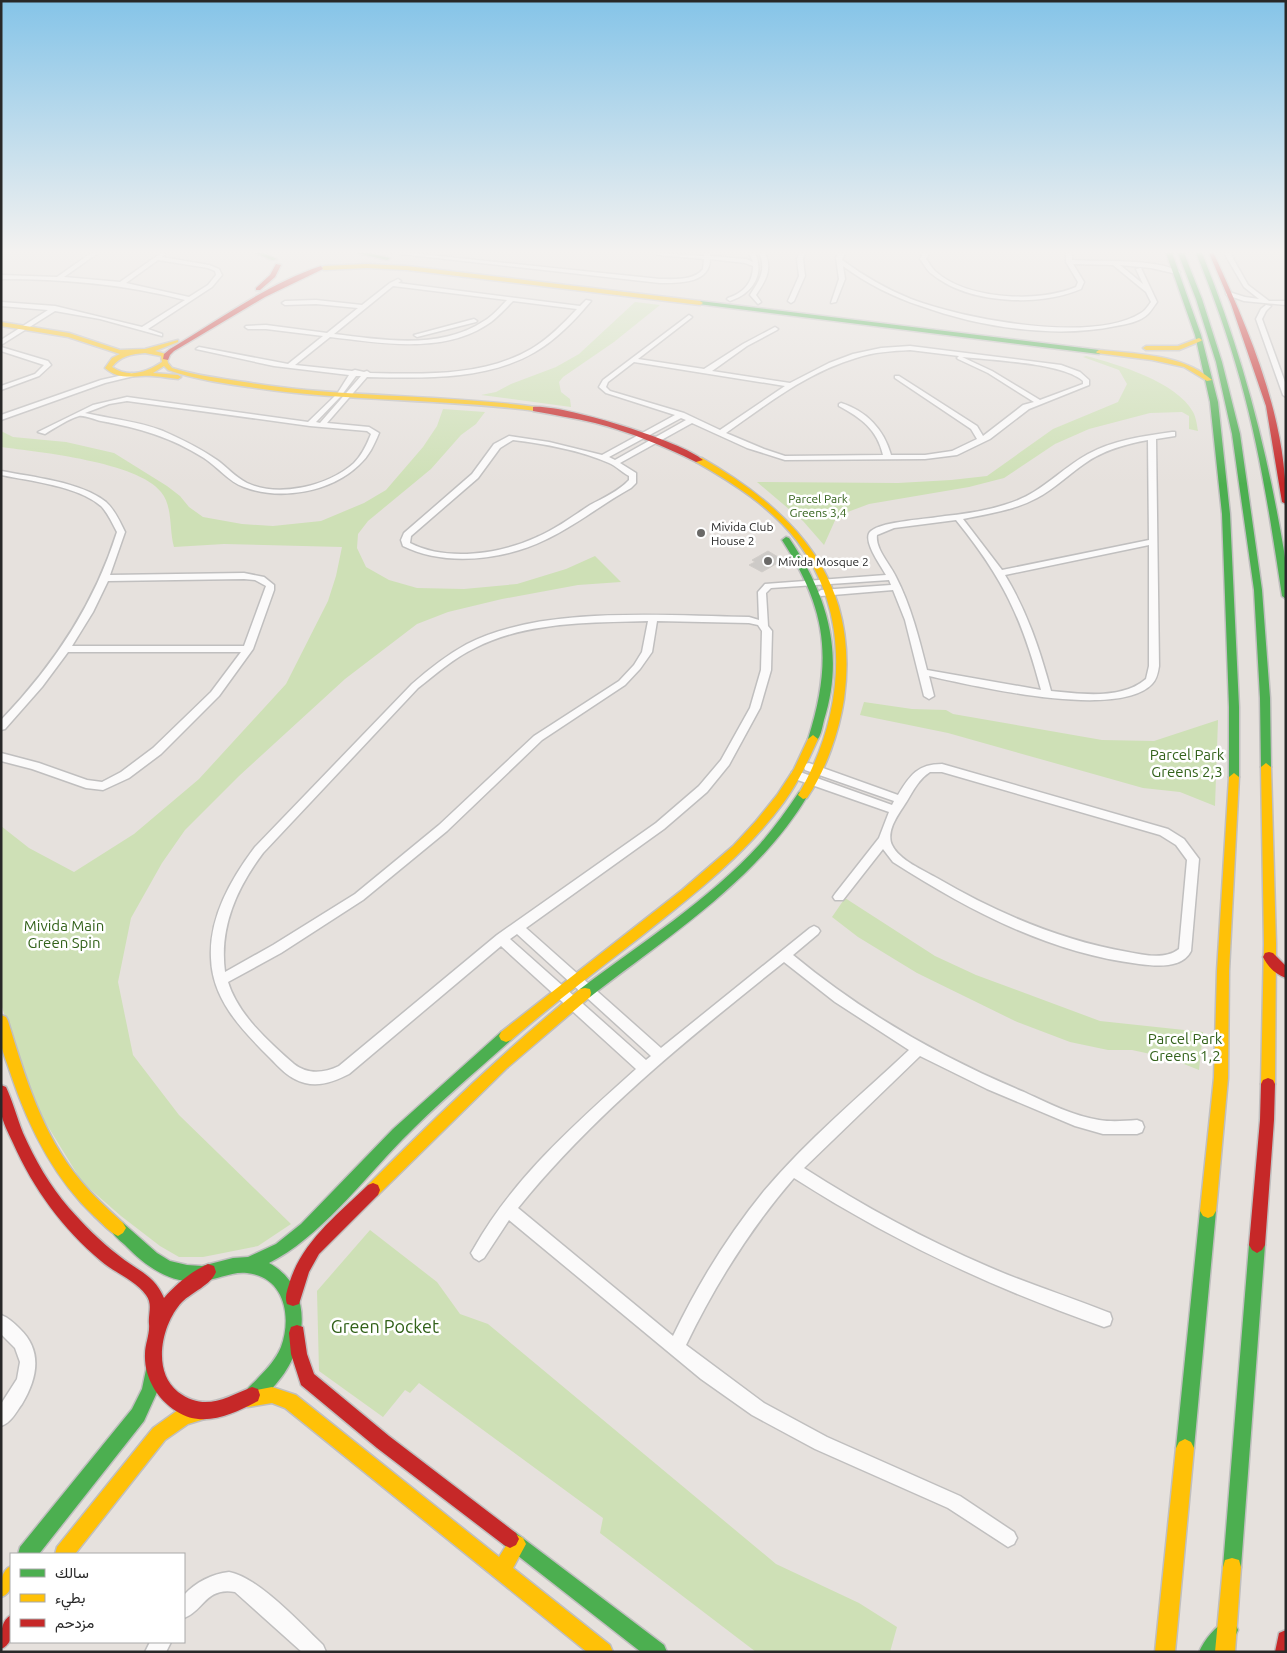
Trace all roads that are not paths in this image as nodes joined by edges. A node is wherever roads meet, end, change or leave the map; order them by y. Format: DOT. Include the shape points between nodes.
graph roads {
  1 [pos="10,330"];
  2 [pos="17,330"];
  3 [pos="22,330"];
  4 [pos="147,330"];
  5 [pos="196,330"];
  6 [pos="202,330"];
  7 [pos="279,330"];
  8 [pos="334,330"];
  9 [pos="467,330"];
  10 [pos="559,330"];
  11 [pos="672,330"];
  12 [pos="773,330"];
  13 [pos="951,330"];
  14 [pos="976,330"];
  15 [pos="1196,330"];
  16 [pos="1208,330"];
  17 [pos="1228,330"];
  18 [pos="1242,330"];
  19 [pos="1263,330"];
  20 [pos="160,335"];
  21 [pos="328,335"];
  22 [pos="1200,340"];
  23 [pos="1,343"];
  24 [pos="199,349"];
  25 [pos="1,350"];
  26 [pos="141,352"];
  27 [pos="949,353"];
  28 [pos="1160,354"];
  29 [pos="632,360"];
  30 [pos="166,361"];
  31 [pos="108,366"];
  32 [pos="290,366"];
  33 [pos="355,372"];
  34 [pos="705,372"];
  35 [pos="367,373"];
  36 [pos="138,374"];
  37 [pos="897,377"];
  38 [pos="1209,380"];
  39 [pos="1246,384"];
  40 [pos="791,385"];
  41 [pos="1,388"];
  42 [pos="1286,395"];
  43 [pos="342,398"];
  44 [pos="1039,402"];
  45 [pos="841,404"];
  46 [pos="1270,406"];
  47 [pos="1,411"];
  48 [pos="79,414"];
  49 [pos="681,415"];
  50 [pos="1,418"];
  51 [pos="692,420"];
  52 [pos="310,424"];
  53 [pos="322,425"];
  54 [pos="970,426"];
  55 [pos="996,430"];
  56 [pos="42,432"];
  57 [pos="722,433"];
  58 [pos="1172,434"];
  59 [pos="1152,437"];
  60 [pos="646,440"];
  61 [pos="982,440"];
  62 [pos="602,458"];
  63 [pos="888,458"];
  64 [pos="615,463"];
  65 [pos="1,473"];
  66 [pos="1286,502"];
  67 [pos="1226,514"];
  68 [pos="957,516"];
  69 [pos="1153,542"];
  70 [pos="1253,552"];
  71 [pos="1000,573"];
  72 [pos="892,577"];
  73 [pos="106,578"];
  74 [pos="896,587"];
  75 [pos="828,588"];
  76 [pos="815,589"];
  77 [pos="1286,596"];
  78 [pos="653,618"];
  79 [pos="764,626"];
  80 [pos="66,648"];
  81 [pos="248,649"];
  82 [pos="923,672"];
  83 [pos="1047,694"];
  84 [pos="929,696"];
  85 [pos="1,727"];
  86 [pos="1,757"];
  87 [pos="799,770"];
  88 [pos="815,775"];
  89 [pos="899,805"];
  90 [pos="885,839"];
  91 [pos="839,897"];
  92 [pos="518,927"];
  93 [pos="814,931"];
  94 [pos="500,939"];
  95 [pos="784,955"];
  96 [pos="1269,957"];
  97 [pos="1286,973"];
  98 [pos="221,980"];
  99 [pos="576,980"];
  100 [pos="588,990"];
  101 [pos="1281,990"];
  102 [pos="560,992"];
  103 [pos="1270,997"];
  104 [pos="572,1003"];
  105 [pos="1,1021"];
  106 [pos="920,1049"];
  107 [pos="661,1056"];
  108 [pos="646,1069"];
  109 [pos="1,1091"];
  110 [pos="1137,1127"];
  111 [pos="794,1170"];
  112 [pos="507,1208"];
  113 [pos="479,1253"];
  114 [pos="250,1264"];
  115 [pos="208,1272"];
  116 [pos="293,1298"];
  117 [pos="296,1319"];
  118 [pos="1104,1319"];
  119 [pos="1,1323"];
  120 [pos="1,1334"];
  121 [pos="21,1342"];
  122 [pos="153,1345"];
  123 [pos="676,1348"];
  124 [pos="153,1371"];
  125 [pos="244,1400"];
  126 [pos="220,1410"];
  127 [pos="1,1418"];
  128 [pos="423,1491"];
  129 [pos="1008,1538"];
  130 [pos="517,1544"];
  131 [pos="28,1553"];
  132 [pos="65,1553"];
  133 [pos="501,1571"];
  134 [pos="10,1576"];
  135 [pos="1,1588"];
  136 [pos="185,1608"];
  137 [pos="10,1627"];
  138 [pos="1228,1630"];
  139 [pos="1,1639"];
  140 [pos="1286,1640"];
  141 [pos="316,1652"];
  142 [pos="603,1652"];
  143 [pos="657,1652"];
  144 [pos="1165,1652"];
  145 [pos="1209,1652"];
  146 [pos="1225,1652"];
  147 [pos="1285,1652"];
  1 -- 23 [label="street"];
  2 -- 31 [label="street" via="81,346 104,356"];
  3 -- 26 [label="street" via="69,335 120,352"];
  4 -- 20 [label="street"];
  5 -- 26 [label="street" via="161,348"];
  6 -- 30 [label="street" via="167,354"];
  7 -- 21 [label="street"];
  8 -- 21 [label="street"];
  9 -- 21 [label="street" via="439,339 392,344"];
  10 -- 35 [label="street" via="542,346 523,356 471,372 435,375"];
  11 -- 29 [label="street"];
  12 -- 34 [label="street"];
  13 -- 28 [label="street"];
  14 -- 28 [label="street"];
  15 -- 22 [label="street"];
  16 -- 70 [label="street" via="1230,403"];
  17 -- 39 [label="street"];
  18 -- 46 [label="street"];
  19 -- 42 [label="street"];
  21 -- 32 [label="street"];
  22 -- 28 [label="street"];
  22 -- 38 [label="street"];
  24 -- 32 [label="street"];
  25 -- 41 [label="street" via="48,365 37,375"];
  26 -- 30 [label="street" via="158,353"];
  26 -- 31 [label="street" via="122,356"];
  27 -- 40 [label="street" via="910,348 866,352 839,360"];
  27 -- 44 [label="street" via="990,372"];
  27 -- 44 [label="street" via="1060,367 1078,373 1086,380 1086,385"];
  28 -- 38 [label="street" via="1192,368"];
  29 -- 34 [label="street"];
  29 -- 49 [label="street" via="602,387 608,392"];
  30 -- 36 [label="street" via="153,371"];
  30 -- 43 [label="street" via="173,370 241,384"];
  31 -- 36 [label="street" via="115,374"];
  31 -- 47 [label="street" via="91,379"];
  32 -- 33 [label="street"];
  33 -- 35 [label="street"];
  33 -- 43 [label="street"];
  34 -- 40 [label="street"];
  35 -- 43 [label="street"];
  36 -- 43 [label="street" via="166,374 255,392"];
  36 -- 50 [label="street" via="103,381"];
  37 -- 54 [label="street"];
  38 -- 67 [label="street"];
  39 -- 46 [label="street"];
  39 -- 77 [label="street" via="1264,458"];
  40 -- 57 [label="street"];
  43 -- 52 [label="street"];
  43 -- 53 [label="street"];
  43 -- 60 [label="street" via="506,409 578,422"];
  44 -- 55 [label="street" via="1026,407"];
  45 -- 63 [label="street" via="863,416 874,427 885,441"];
  46 -- 66 [label="street"];
  48 -- 52 [label="street" via="127,399"];
  48 -- 53 [label="street" via="158,432 212,460 246,486 268,491 297,490 340,478 359,462 375,433 369,429"];
  48 -- 56 [label="street"];
  49 -- 51 [label="street"];
  49 -- 60 [label="street"];
  51 -- 57 [label="street"];
  51 -- 60 [label="street"];
  52 -- 53 [label="street"];
  54 -- 55 [label="street"];
  54 -- 61 [label="street"];
  55 -- 61 [label="street"];
  57 -- 63 [label="street" via="785,458"];
  58 -- 59 [label="street"];
  59 -- 68 [label="street" via="1094,454 1054,485 1024,501"];
  59 -- 69 [label="street"];
  60 -- 62 [label="street"];
  60 -- 64 [label="street"];
  60 -- 75 [label="street" via="715,468 759,498 796,534"];
  60 -- 76 [label="street" via="706,472 755,507 790,545"];
  61 -- 63 [label="street" via="954,453"];
  62 -- 64 [label="street"];
  62 -- 64 [label="street" via="525,439 504,441 475,476 407,535 406,544 420,552 460,555 507,549 537,541 628,486 633,475"];
  65 -- 73 [label="street" via="74,490 102,502 121,532"];
  67 -- 70 [label="street"];
  67 -- 144 [label="street" via="1234,761 1221,1078"];
  68 -- 71 [label="street"];
  68 -- 72 [label="street" via="893,526 872,534 872,542"];
  69 -- 71 [label="street"];
  69 -- 83 [label="street" via="1154,666 1150,680 1143,687 1117,696 1088,698"];
  70 -- 96 [label="street" via="1265,698"];
  71 -- 83 [label="street" via="1032,642"];
  72 -- 74 [label="street"];
  72 -- 75 [label="street"];
  73 -- 80 [label="street"];
  73 -- 81 [label="street" via="244,576 265,581 270,590"];
  74 -- 75 [label="street"];
  74 -- 82 [label="street" via="910,620"];
  75 -- 76 [label="street"];
  75 -- 88 [label="street" via="842,641 844,681 836,723"];
  76 -- 79 [label="street" via="774,585 764,588"];
  76 -- 87 [label="street" via="826,623 828,680 819,725"];
  78 -- 79 [label="street" via="749,620"];
  78 -- 98 [label="street" via="647,652 622,683 530,744 443,828 359,897 290,942"];
  78 -- 98 [label="street" via="557,622 511,629 466,648 424,677 273,833 249,863 232,895 220,929 217,958"];
  79 -- 92 [label="street" via="768,658 760,696 734,748 714,775 690,802 660,826"];
  80 -- 81 [label="street"];
  80 -- 85 [label="street" via="26,702"];
  81 -- 86 [label="street" via="215,694 158,751 125,775 103,786 86,784"];
  82 -- 83 [label="street"];
  82 -- 84 [label="street"];
  87 -- 88 [label="street"];
  87 -- 99 [label="street" via="769,816 734,853"];
  88 -- 89 [label="street"];
  88 -- 100 [label="street" via="784,826 746,866 698,907"];
  89 -- 90 [label="street"];
  89 -- 90 [label="street" via="920,773 926,769 942,768 1164,832 1180,842 1193,859 1185,951 1178,957 1162,961 1118,956 1063,942 1016,925 924,877 898,859 888,849"];
  90 -- 91 [label="street"];
  92 -- 94 [label="street"];
  92 -- 99 [label="street"];
  93 -- 95 [label="street"];
  94 -- 98 [label="street" via="352,1064 326,1077 308,1078 288,1068 240,1018"];
  94 -- 102 [label="street"];
  95 -- 106 [label="street" via="850,1007"];
  95 -- 107 [label="street"];
  96 -- 97 [label="street"];
  96 -- 103 [label="street"];
  99 -- 100 [label="street"];
  99 -- 102 [label="street"];
  100 -- 104 [label="street"];
  100 -- 107 [label="street"];
  101 -- 103 [label="street"];
  102 -- 104 [label="street"];
  102 -- 114 [label="street" via="446,1090 298,1236"];
  103 -- 138 [label="street" via="1268,1120"];
  104 -- 108 [label="street"];
  104 -- 116 [label="street" via="492,1072 318,1246 302,1269"];
  105 -- 115 [label="street" via="36,1120 56,1160 73,1182 115,1226 154,1259 180,1272"];
  106 -- 110 [label="street" via="1006,1091 1069,1117 1093,1125"];
  106 -- 111 [label="street"];
  107 -- 108 [label="street"];
  108 -- 112 [label="street" via="573,1138"];
  109 -- 122 [label="street" via="24,1154 54,1203 92,1242 156,1294 159,1313"];
  111 -- 118 [label="street" via="835,1197 944,1255 1042,1298"];
  111 -- 123 [label="street" via="751,1219 725,1258 696,1304"];
  112 -- 113 [label="street"];
  112 -- 123 [label="street"];
  114 -- 115 [label="street"];
  114 -- 116 [label="street" via="268,1270 283,1281"];
  115 -- 122 [label="street" via="172,1302 159,1322"];
  116 -- 117 [label="street"];
  117 -- 125 [label="street" via="290,1349 282,1364 271,1378"];
  117 -- 128 [label="street" via="298,1354 307,1379 383,1442"];
  119 -- 121 [label="street"];
  120 -- 121 [label="street"];
  121 -- 127 [label="street" via="27,1353 27,1376"];
  122 -- 124 [label="street"];
  123 -- 129 [label="street" via="758,1409 821,1443 954,1502"];
  124 -- 126 [label="street" via="162,1390 177,1404 197,1410"];
  124 -- 131 [label="street" via="150,1390 138,1415"];
  125 -- 126 [label="street"];
  125 -- 128 [label="street" via="272,1395 290,1401"];
  126 -- 132 [label="street" via="184,1416 159,1434"];
  128 -- 130 [label="street"];
  128 -- 133 [label="street"];
  130 -- 133 [label="street"];
  130 -- 143 [label="street"];
  133 -- 142 [label="street"];
  134 -- 135 [label="street"];
  136 -- 141 [label="street" via="194,1597 213,1585 235,1582 268,1606"];
  137 -- 139 [label="street"];
  138 -- 145 [label="street"];
  138 -- 146 [label="street"];
  140 -- 147 [label="street"];
}
